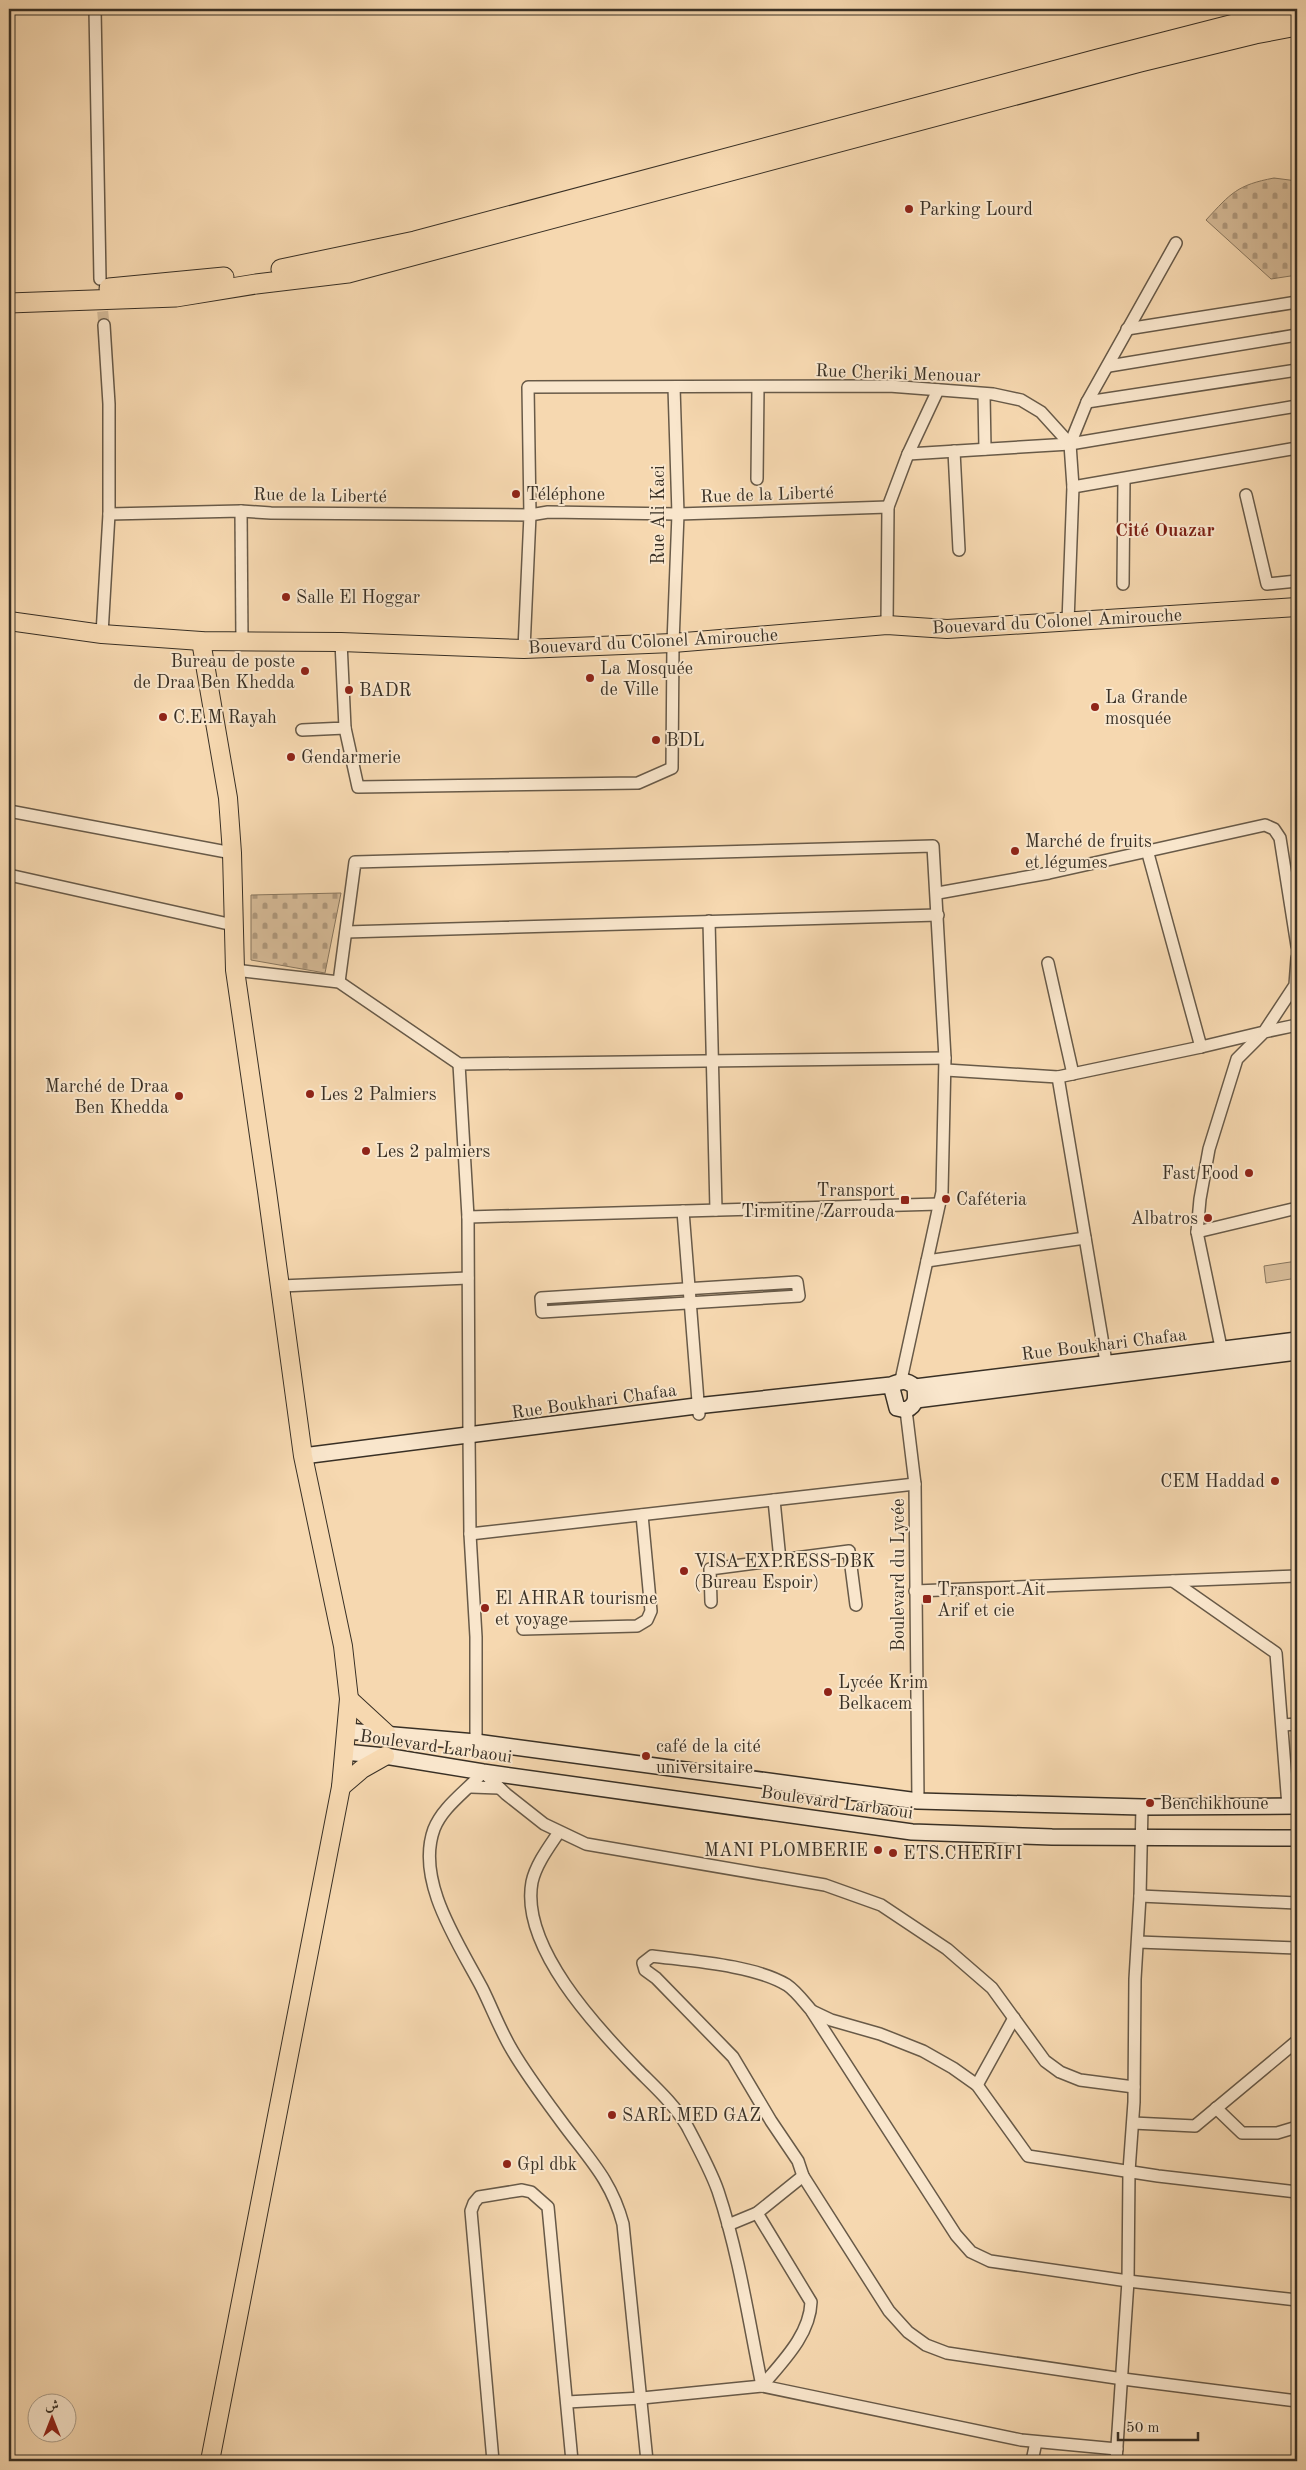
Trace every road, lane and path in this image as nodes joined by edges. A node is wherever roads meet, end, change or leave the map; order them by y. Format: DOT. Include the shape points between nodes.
graph roads {
  1 [pos="95,9"];
  2 [pos="1297,13"];
  3 [pos="1297,26"];
  4 [pos="1176,243"];
  5 [pos="100,279"];
  6 [pos="9,292"];
  7 [pos="1297,302"];
  8 [pos="9,304"];
  9 [pos="104,325"];
  10 [pos="1128,329"];
  11 [pos="1297,335"];
  12 [pos="1108,366"];
  13 [pos="1297,370"];
  14 [pos="674,387"];
  15 [pos="758,387"];
  16 [pos="938,390"];
  17 [pos="984,394"];
  18 [pos="1087,402"];
  19 [pos="1297,406"];
  20 [pos="1070,444"];
  21 [pos="1297,448"];
  22 [pos="985,449"];
  23 [pos="954,451"];
  24 [pos="908,454"];
  25 [pos="758,479"];
  26 [pos="1124,479"];
  27 [pos="1073,487"];
  28 [pos="1246,495"];
  29 [pos="888,507"];
  30 [pos="241,511"];
  31 [pos="109,514"];
  32 [pos="678,514"];
  33 [pos="530,515"];
  34 [pos="959,550"];
  35 [pos="1297,582"];
  36 [pos="1123,584"];
  37 [pos="1297,607"];
  38 [pos="9,621"];
  39 [pos="1068,622"];
  40 [pos="887,625"];
  41 [pos="102,634"];
  42 [pos="201,642"];
  43 [pos="242,642"];
  44 [pos="341,642"];
  45 [pos="673,643"];
  46 [pos="524,650"];
  47 [pos="345,728"];
  48 [pos="302,730"];
  49 [pos="9,810"];
  50 [pos="1147,850"];
  51 [pos="232,853"];
  52 [pos="9,875"];
  53 [pos="938,893"];
  54 [pos="938,914"];
  55 [pos="709,921"];
  56 [pos="233,925"];
  57 [pos="346,932"];
  58 [pos="1297,946"];
  59 [pos="1297,958"];
  60 [pos="1048,963"];
  61 [pos="235,970"];
  62 [pos="339,982"];
  63 [pos="1296,985"];
  64 [pos="1297,1025"];
  65 [pos="1264,1032"];
  66 [pos="1201,1047"];
  67 [pos="945,1058"];
  68 [pos="712,1061"];
  69 [pos="459,1064"];
  70 [pos="946,1070"];
  71 [pos="1074,1074"];
  72 [pos="1058,1077"];
  73 [pos="939,1204"];
  74 [pos="1297,1208"];
  75 [pos="716,1210"];
  76 [pos="683,1211"];
  77 [pos="468,1217"];
  78 [pos="1197,1232"];
  79 [pos="1085,1238"];
  80 [pos="927,1262"];
  81 [pos="468,1278"];
  82 [pos="280,1286"];
  83 [pos="688,1289"];
  84 [pos="689,1303"];
  85 [pos="1297,1340"];
  86 [pos="1297,1352"];
  87 [pos="1223,1354"];
  88 [pos="1106,1362"];
  89 [pos="903,1392"];
  90 [pos="697,1410"];
  91 [pos="469,1441"];
  92 [pos="304,1460"];
  93 [pos="915,1484"];
  94 [pos="774,1500"];
  95 [pos="642,1515"];
  96 [pos="470,1534"];
  97 [pos="780,1560"];
  98 [pos="1297,1576"];
  99 [pos="1173,1581"];
  100 [pos="914,1591"];
  101 [pos="711,1602"];
  102 [pos="856,1605"];
  103 [pos="523,1629"];
  104 [pos="349,1699"];
  105 [pos="1297,1724"];
  106 [pos="1283,1725"];
  107 [pos="347,1731"];
  108 [pos="387,1734"];
  109 [pos="476,1742"];
  110 [pos="345,1752"];
  111 [pos="385,1756"];
  112 [pos="483,1772"];
  113 [pos="341,1787"];
  114 [pos="471,1787"];
  115 [pos="499,1788"];
  116 [pos="918,1801"];
  117 [pos="1293,1806"];
  118 [pos="1142,1807"];
  119 [pos="559,1832"];
  120 [pos="1142,1837"];
  121 [pos="1297,1838"];
  122 [pos="1140,1896"];
  123 [pos="1297,1903"];
  124 [pos="1138,1942"];
  125 [pos="1297,1948"];
  126 [pos="811,2010"];
  127 [pos="1014,2018"];
  128 [pos="1297,2042"];
  129 [pos="977,2085"];
  130 [pos="1134,2087"];
  131 [pos="1216,2108"];
  132 [pos="1133,2123"];
  133 [pos="1297,2126"];
  134 [pos="1129,2171"];
  135 [pos="803,2176"];
  136 [pos="1297,2192"];
  137 [pos="757,2213"];
  138 [pos="728,2225"];
  139 [pos="1128,2281"];
  140 [pos="1297,2300"];
  141 [pos="1123,2379"];
  142 [pos="762,2386"];
  143 [pos="642,2398"];
  144 [pos="1297,2401"];
  145 [pos="567,2402"];
  146 [pos="1036,2442"];
  147 [pos="1117,2455"];
  148 [pos="210,2461"];
  149 [pos="493,2461"];
  150 [pos="572,2461"];
  151 [pos="647,2461"];
  152 [pos="1032,2461"];
  1 -- 5 [label="street"];
  2 -- 6 [label="highway" via="1246,21 1098,58 415,241 302,266 114,288"];
  3 -- 8 [label="highway" via="1140,62 348,274 176,297"];
  4 -- 10 [label="street"];
  7 -- 10 [label="street"];
  9 -- 31 [label="street" via="109,404"];
  10 -- 12 [label="street"];
  11 -- 12 [label="street"];
  12 -- 18 [label="street"];
  13 -- 18 [label="street"];
  14 -- 15 [label="street, Rue Cheriki Menouar"];
  14 -- 32 [label="street, Rue Ali Kaci"];
  14 -- 33 [label="street, Rue Cheriki Menouar" via="528,387"];
  15 -- 16 [label="street, Rue Cheriki Menouar" via="888,386"];
  15 -- 25 [label="street"];
  16 -- 17 [label="street, Rue Cheriki Menouar"];
  16 -- 24 [label="street"];
  17 -- 20 [label="street, Rue Cheriki Menouar" via="1021,400 1041,412"];
  17 -- 22 [label="street"];
  18 -- 20 [label="street"];
  19 -- 20 [label="street"];
  20 -- 22 [label="street"];
  20 -- 27 [label="street"];
  21 -- 26 [label="street"];
  22 -- 23 [label="street"];
  23 -- 24 [label="street"];
  23 -- 34 [label="street"];
  24 -- 29 [label="street"];
  26 -- 27 [label="street"];
  26 -- 36 [label="street"];
  27 -- 39 [label="street"];
  28 -- 35 [label="street" via="1268,584"];
  29 -- 32 [label="street, Rue de la Liberté"];
  29 -- 40 [label="street"];
  30 -- 31 [label="street, Rue de la Liberté"];
  30 -- 33 [label="street, Rue de la Liberté"];
  30 -- 43 [label="street"];
  31 -- 41 [label="street"];
  32 -- 33 [label="street, Rue de la Liberté" via="548,512"];
  32 -- 45 [label="street, Rue Ali Kaci"];
  33 -- 46 [label="street"];
  37 -- 39 [label="main road, Bouevard du Colonel Amirouche"];
  38 -- 41 [label="main road, Bouevard du Colonel Amirouche"];
  39 -- 40 [label="main road, Bouevard du Colonel Amirouche" via="947,629"];
  40 -- 45 [label="main road, Bouevard du Colonel Amirouche"];
  41 -- 42 [label="main road, Bouevard du Colonel Amirouche"];
  42 -- 43 [label="main road, Bouevard du Colonel Amirouche"];
  42 -- 51 [label="main road" via="228,798"];
  43 -- 44 [label="main road, Bouevard du Colonel Amirouche"];
  44 -- 46 [label="main road, Bouevard du Colonel Amirouche"];
  44 -- 47 [label="street"];
  45 -- 46 [label="main road, Bouevard du Colonel Amirouche"];
  45 -- 47 [label="street, Rue Ali Kaci" via="672,768 638,784 358,787"];
  47 -- 48 [label="street"];
  49 -- 51 [label="street"];
  50 -- 53 [label="street" via="1050,873"];
  50 -- 58 [label="street" via="1265,825 1274,829 1280,838"];
  50 -- 66 [label="street"];
  51 -- 56 [label="main road"];
  52 -- 56 [label="street"];
  53 -- 54 [label="street, Boulevard du Lycée"];
  53 -- 57 [label="street, Boulevard du Lycée" via="933,846 355,862"];
  54 -- 55 [label="street"];
  54 -- 67 [label="street, Boulevard du Lycée"];
  55 -- 57 [label="street"];
  55 -- 68 [label="street"];
  56 -- 61 [label="main road"];
  57 -- 62 [label="street"];
  59 -- 63 [label="street"];
  60 -- 71 [label="street"];
  61 -- 62 [label="street"];
  61 -- 82 [label="main road"];
  62 -- 69 [label="street"];
  63 -- 65 [label="street"];
  64 -- 65 [label="street"];
  65 -- 66 [label="street"];
  65 -- 78 [label="street" via="1237,1059 1209,1149"];
  66 -- 71 [label="street"];
  67 -- 68 [label="street"];
  67 -- 70 [label="street, Boulevard du Lycée"];
  68 -- 69 [label="street"];
  68 -- 75 [label="street"];
  69 -- 77 [label="street"];
  70 -- 72 [label="street"];
  70 -- 73 [label="street, Boulevard du Lycée"];
  71 -- 72 [label="street"];
  72 -- 79 [label="street"];
  73 -- 75 [label="street"];
  73 -- 80 [label="street, Boulevard du Lycée"];
  74 -- 78 [label="street"];
  75 -- 76 [label="street"];
  76 -- 77 [label="street"];
  76 -- 83 [label="street"];
  77 -- 81 [label="street"];
  78 -- 87 [label="street"];
  79 -- 80 [label="street"];
  79 -- 88 [label="street"];
  80 -- 89 [label="street, Boulevard du Lycée"];
  81 -- 82 [label="street"];
  81 -- 91 [label="street"];
  82 -- 92 [label="main road"];
  83 -- 84 [label="street"];
  83 -- 84 [label="street" via="797,1282 799,1296"];
  83 -- 84 [label="street" via="541,1298 542,1312"];
  84 -- 90 [label="street"];
  85 -- 87 [label="main road, Rue Boukhari Chafaa"];
  86 -- 87 [label="main road, Rue Boukhari Chafaa"];
  87 -- 88 [label="main road, Rue Boukhari Chafaa"];
  87 -- 89 [label="main road, Rue Boukhari Chafaa"];
  88 -- 89 [label="main road, Rue Boukhari Chafaa"];
  89 -- 90 [label="main road, Rue Boukhari Chafaa"];
  89 -- 93 [label="street, Boulevard du Lycée"];
  90 -- 91 [label="main road, Rue Boukhari Chafaa"];
  91 -- 92 [label="main road, Rue Boukhari Chafaa"];
  91 -- 96 [label="street"];
  92 -- 104 [label="main road" via="339,1621"];
  93 -- 94 [label="street"];
  93 -- 100 [label="street, Boulevard du Lycée"];
  94 -- 95 [label="street"];
  94 -- 97 [label="street"];
  95 -- 96 [label="street"];
  95 -- 103 [label="street" via="650,1611 648,1620 637,1626"];
  96 -- 109 [label="street" via="476,1637"];
  97 -- 101 [label="street" via="710,1569"];
  97 -- 102 [label="street" via="849,1551"];
  98 -- 99 [label="street"];
  99 -- 100 [label="street"];
  99 -- 106 [label="street" via="1276,1653"];
  100 -- 116 [label="street, Boulevard du Lycée"];
  104 -- 107 [label="main road"];
  104 -- 108 [label="main road"];
  105 -- 106 [label="street"];
  106 -- 117 [label="street"];
  107 -- 108 [label="main road, Boulevard Larbaoui"];
  107 -- 110 [label="main road"];
  108 -- 109 [label="main road, Boulevard Larbaoui"];
  108 -- 111 [label="main road"];
  109 -- 116 [label="main road, Boulevard Larbaoui"];
  110 -- 111 [label="main road, Boulevard Larbaoui"];
  110 -- 113 [label="main road"];
  111 -- 112 [label="main road, Boulevard Larbaoui"];
  111 -- 113 [label="main road" via="362,1769"];
  112 -- 114 [label="street"];
  112 -- 115 [label="street"];
  112 -- 120 [label="main road, Boulevard Larbaoui" via="912,1832"];
  113 -- 148 [label="main road"];
  114 -- 115 [label="street"];
  114 -- 143 [label="street" via="447,1808 434,1829 431,1880 451,1933 511,2049 612,2189 623,2224"];
  115 -- 119 [label="street"];
  116 -- 118 [label="main road, Boulevard Larbaoui"];
  117 -- 118 [label="main road, Boulevard Larbaoui"];
  118 -- 120 [label="street"];
  119 -- 127 [label="street" via="586,1844 623,1852 760,1873 855,1894 881,1905 947,1948 992,1988"];
  119 -- 138 [label="street" via="540,1860 532,1880 530,1897 533,1921 546,1954 571,1992 638,2070 664,2094 686,2126 717,2189"];
  120 -- 121 [label="main road, Boulevard Larbaoui"];
  120 -- 122 [label="street"];
  122 -- 123 [label="street"];
  122 -- 124 [label="street"];
  124 -- 125 [label="street"];
  124 -- 130 [label="street"];
  126 -- 129 [label="street" via="831,2020 923,2051"];
  126 -- 135 [label="street" via="789,1986 760,1974 652,1956 643,1963 645,1970 733,2057 798,2161"];
  126 -- 139 [label="street" via="956,2235 971,2252 990,2260"];
  127 -- 129 [label="street"];
  127 -- 130 [label="street" via="1046,2061 1060,2072 1080,2080"];
  128 -- 131 [label="street"];
  129 -- 134 [label="street" via="1028,2156"];
  130 -- 132 [label="street"];
  131 -- 132 [label="street" via="1194,2126"];
  131 -- 133 [label="street" via="1242,2133 1277,2133"];
  132 -- 134 [label="street"];
  134 -- 136 [label="street"];
  134 -- 139 [label="street"];
  135 -- 137 [label="street"];
  135 -- 141 [label="street" via="889,2311 908,2332 926,2345 946,2353"];
  137 -- 138 [label="street"];
  137 -- 142 [label="street" via="811,2302 811,2313 792,2351"];
  138 -- 142 [label="street"];
  139 -- 140 [label="street"];
  139 -- 141 [label="street"];
  141 -- 144 [label="street"];
  141 -- 147 [label="street"];
  142 -- 143 [label="street"];
  142 -- 146 [label="street"];
  143 -- 145 [label="street"];
  143 -- 151 [label="street"];
  145 -- 149 [label="street" via="548,2207 531,2192 522,2190 479,2197 472,2211"];
  145 -- 150 [label="street"];
  146 -- 147 [label="street"];
  146 -- 152 [label="street"];
}
